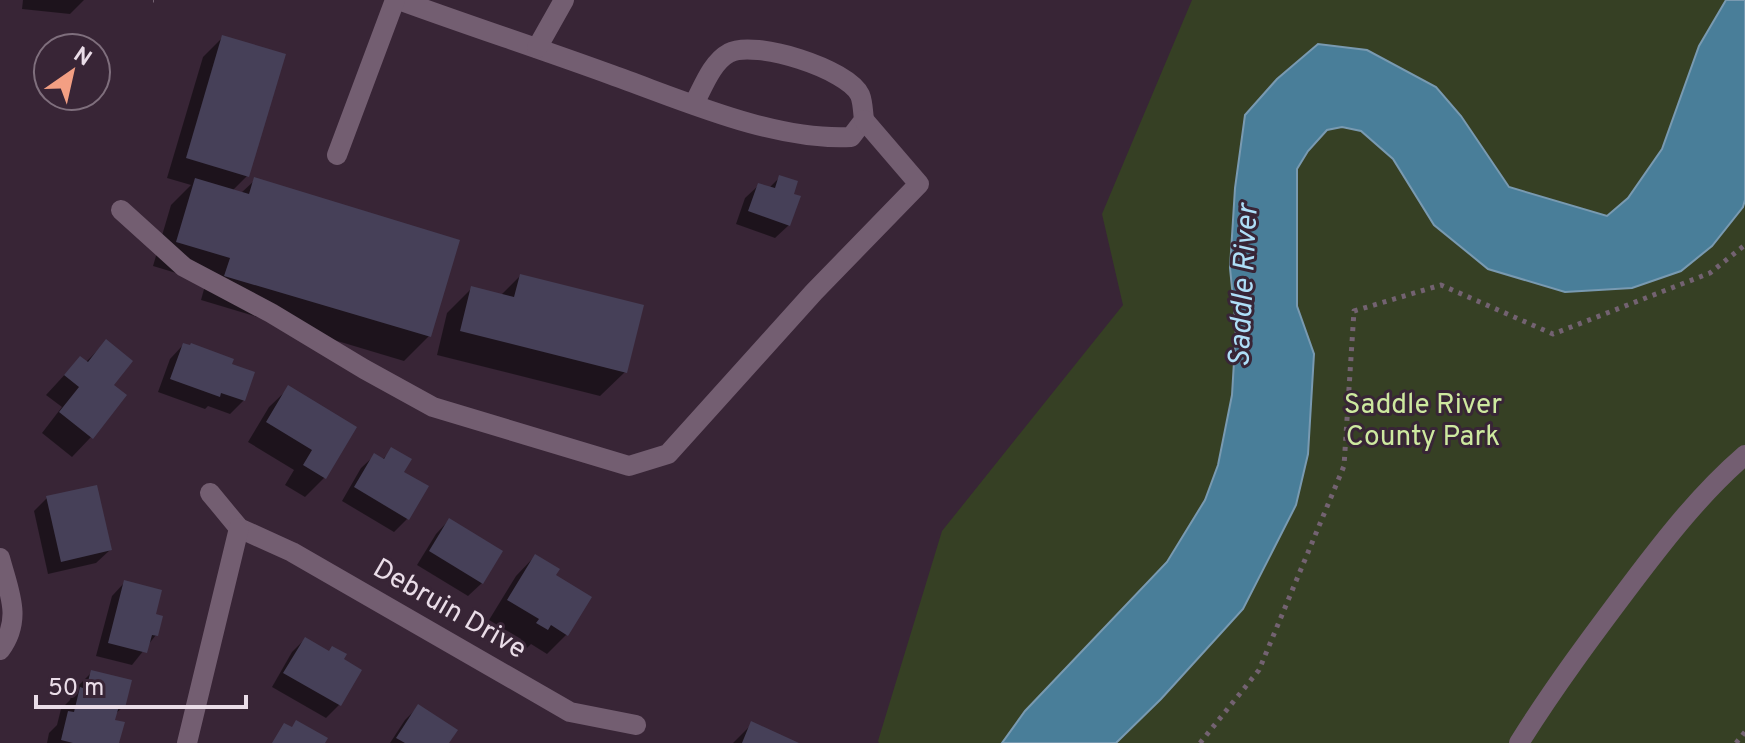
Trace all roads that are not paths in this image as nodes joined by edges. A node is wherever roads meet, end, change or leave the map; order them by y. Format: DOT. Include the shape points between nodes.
graph roads {
  1 [pos="397,0"];
  2 [pos="564,0"];
  3 [pos="537,48"];
  4 [pos="694,104"];
  5 [pos="864,120"];
  6 [pos="337,155"];
  7 [pos="121,210"];
  8 [pos="1745,455"];
  9 [pos="210,493"];
  10 [pos="239,528"];
  11 [pos="0,558"];
  12 [pos="0,650"];
  13 [pos="636,725"];
  14 [pos="187,743"];
  15 [pos="1519,743"];
  1 -- 3 [label="street"];
  1 -- 6 [label="street"];
  2 -- 3 [label="street"];
  3 -- 4 [label="street"];
  4 -- 5 [label="street" via="822,139 851,137"];
  4 -- 5 [label="street" via="727,54 744,47 836,73 860,94"];
  5 -- 7 [label="street" via="919,184 668,454 629,466 433,407 184,267"];
  8 -- 15 [label="street" via="1654,555 1560,677"];
  9 -- 10 [label="street"];
  10 -- 13 [label="street, Debruin Drive" via="292,552 570,712"];
  10 -- 14 [label="street"];
  11 -- 12 [label="street" via="14,611 10,636"];
}
